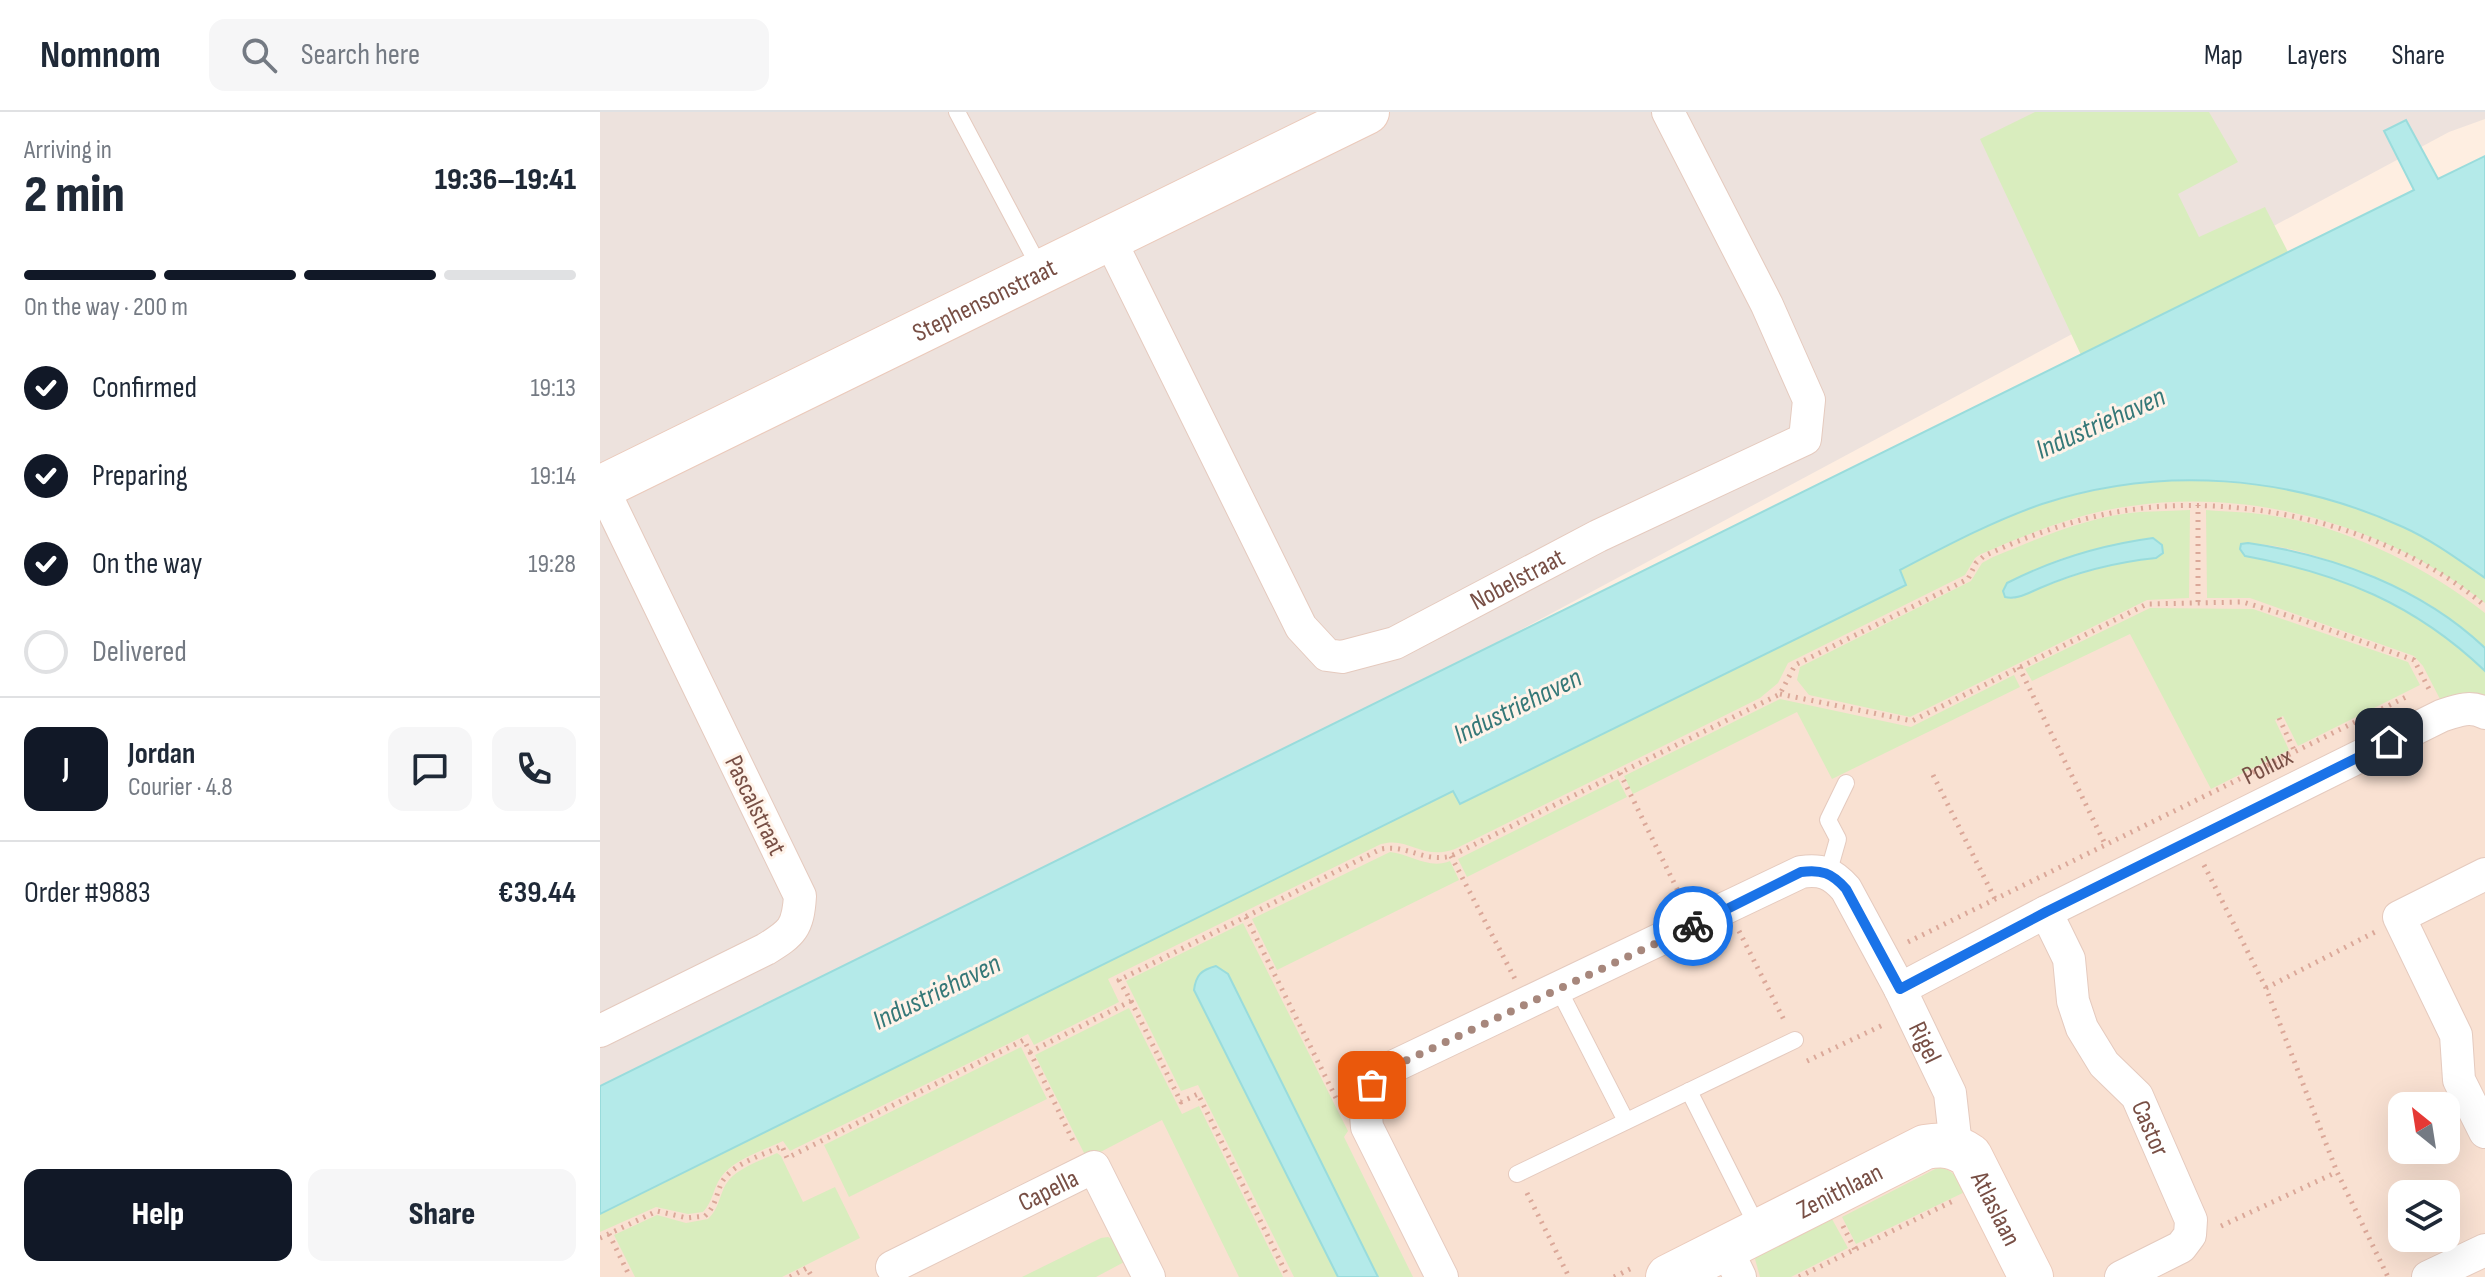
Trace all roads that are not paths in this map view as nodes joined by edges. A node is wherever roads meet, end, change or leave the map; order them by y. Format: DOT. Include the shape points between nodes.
graph roads {
  1 [pos="957,112"];
  2 [pos="1367,112"];
  3 [pos="1668,112"];
  4 [pos="1109,238"];
  5 [pos="1041,271"];
  6 [pos="601,487"];
  7 [pos="2485,713"];
  8 [pos="1846,783"];
  9 [pos="1828,874"];
  10 [pos="2485,874"];
  11 [pos="2046,912"];
  12 [pos="1559,990"];
  13 [pos="1905,1000"];
  14 [pos="600,1031"];
  15 [pos="1795,1040"];
  16 [pos="1689,1091"];
  17 [pos="1626,1121"];
  18 [pos="2485,1132"];
  19 [pos="1956,1146"];
  20 [pos="1517,1174"];
  21 [pos="2485,1250"];
  22 [pos="1742,1252"];
  23 [pos="887,1274"];
  24 [pos="1149,1277"];
  25 [pos="1442,1277"];
  26 [pos="1668,1277"];
  27 [pos="2031,1277"];
  28 [pos="2121,1277"];
  29 [pos="2428,1277"];
  1 -- 5 [label="lane"];
  2 -- 4 [label="street, Stephensonstraat"];
  3 -- 4 [label="street, Nobelstraat" via="1767,305 1809,400 1805,439 1598,536 1395,643 1342,657 1327,655 1301,627"];
  4 -- 5 [label="street, Stephensonstraat"];
  5 -- 6 [label="street, Stephensonstraat"];
  6 -- 14 [label="street, Pascalstraat" via="800,896 799,914 789,934"];
  7 -- 11 [label="street, Pollux" via="2462,709 2441,716"];
  8 -- 9 [label="lane" via="1828,820 1838,839"];
  9 -- 12 [label="street" via="1801,872"];
  9 -- 13 [label="street, Rigel" via="1846,889"];
  10 -- 18 [label="street" via="2399,917 2456,1035 2459,1080"];
  11 -- 13 [label="street, Pollux"];
  11 -- 28 [label="street, Castor" via="2069,959 2082,1028 2104,1064 2137,1096 2191,1220 2190,1235 2181,1247"];
  12 -- 17 [label="lane"];
  12 -- 25 [label="street" via="1386,1070 1372,1085 1365,1104 1367,1127"];
  13 -- 19 [label="street, Rigel" via="1950,1093"];
  15 -- 16 [label="lane"];
  16 -- 17 [label="lane"];
  16 -- 22 [label="lane"];
  17 -- 20 [label="lane"];
  19 -- 22 [label="street, Zenithlaan" via="1925,1147"];
  19 -- 27 [label="street, Atlaslaan" via="1970,1156"];
  21 -- 29 [label="street"];
  22 -- 26 [label="street, Zenithlaan"];
  23 -- 24 [label="street, Capella" via="1094,1167"];
}
